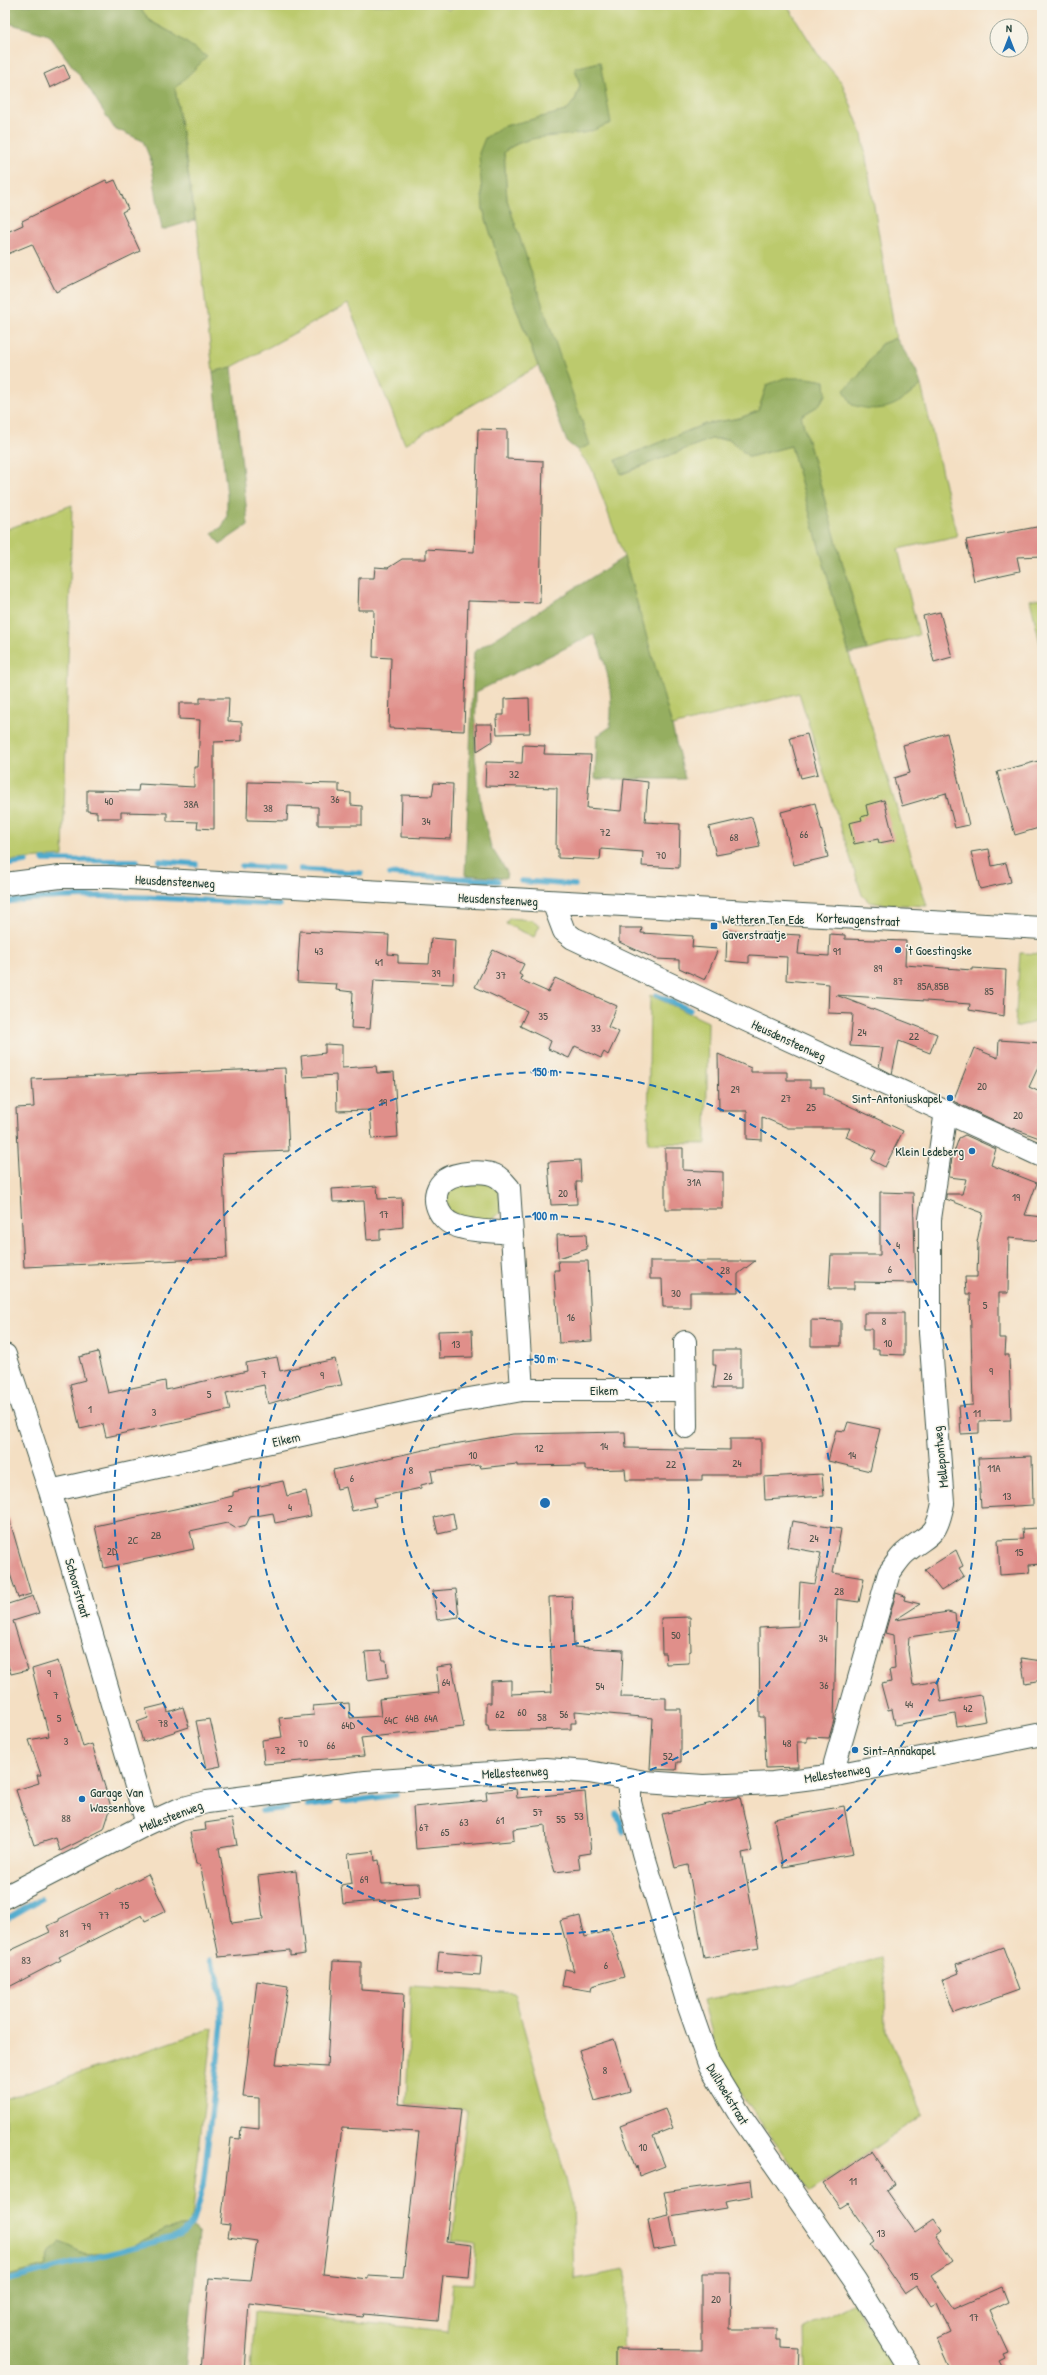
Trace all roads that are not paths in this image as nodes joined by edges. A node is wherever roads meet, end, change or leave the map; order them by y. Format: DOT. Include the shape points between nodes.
graph roads {
  1 [pos="5,884"];
  2 [pos="553,902"];
  3 [pos="1042,928"];
  4 [pos="946,1111"];
  5 [pos="1042,1156"];
  6 [pos="512,1233"];
  7 [pos="685,1342"];
  8 [pos="5,1354"];
  9 [pos="522,1390"];
  10 [pos="685,1390"];
  11 [pos="686,1427"];
  12 [pos="50,1491"];
  13 [pos="1042,1734"];
  14 [pos="836,1775"];
  15 [pos="630,1780"];
  16 [pos="147,1824"];
  17 [pos="5,1897"];
  18 [pos="910,2370"];
  1 -- 2 [label="street, Heusdensteenweg" via="60,877 110,877"];
  2 -- 3 [label="street, Kortewagenstraat"];
  2 -- 4 [label="street, Heusdensteenweg" via="564,931 573,938"];
  4 -- 5 [label="street, Heusdensteenweg"];
  4 -- 14 [label="street, Mellepontweg" via="930,1219 930,1333 943,1503 935,1529 904,1553 889,1573 835,1763"];
  6 -- 9 [label="street"];
  7 -- 10 [label="street"];
  8 -- 12 [label="street, Schoorstraat" via="16,1381"];
  9 -- 10 [label="street, Eikem"];
  9 -- 12 [label="street, Eikem" via="440,1404"];
  10 -- 11 [label="street"];
  12 -- 16 [label="street, Schoorstraat"];
  13 -- 14 [label="street, Mellesteenweg"];
  14 -- 15 [label="street, Mellesteenweg" via="773,1783 703,1786"];
  15 -- 16 [label="street, Mellesteenweg" via="589,1772 546,1769 366,1782 208,1802 180,1809"];
  15 -- 18 [label="street, Duilhoekstraat" via="630,1802 643,1853 708,2064 740,2115 855,2281"];
  16 -- 17 [label="street, Mellesteenweg"];
}
